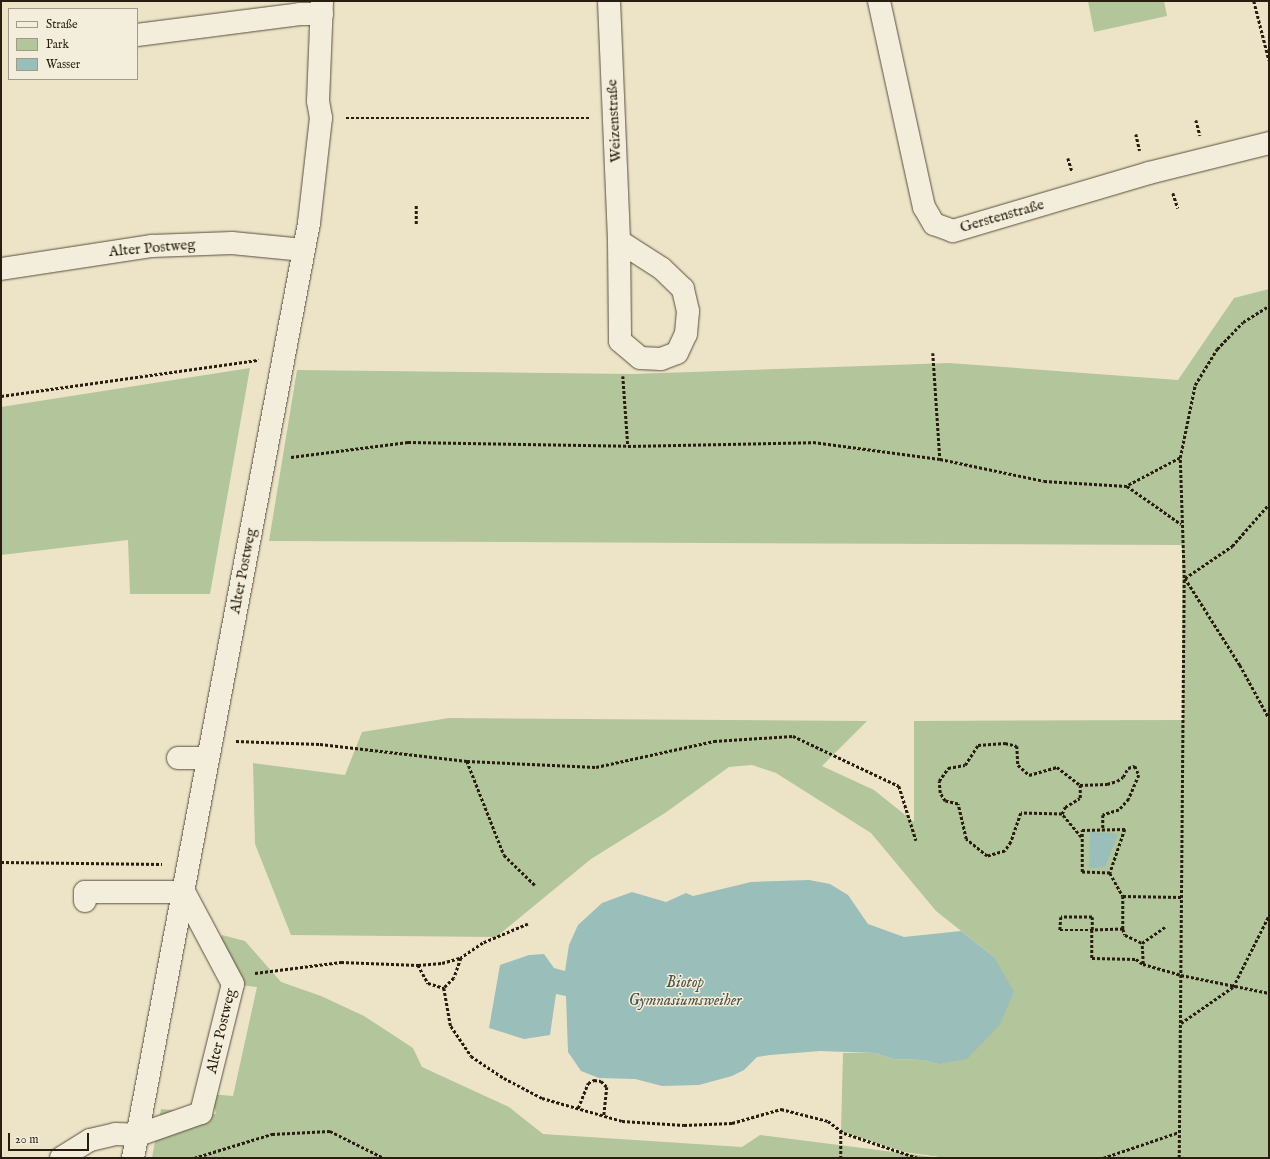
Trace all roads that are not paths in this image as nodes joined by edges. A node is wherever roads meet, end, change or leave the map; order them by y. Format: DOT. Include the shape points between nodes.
graph roads {
  1 [pos="608,1"];
  2 [pos="879,1"];
  3 [pos="322,8"];
  4 [pos="138,35"];
  5 [pos="1269,143"];
  6 [pos="619,241"];
  7 [pos="304,250"];
  8 [pos="1,269"];
  9 [pos="209,749"];
  10 [pos="178,758"];
  11 [pos="184,892"];
  12 [pos="85,901"];
  13 [pos="138,1135"];
  14 [pos="61,1158"];
  15 [pos="133,1158"];
  1 -- 6 [label="street, Weizenstraße"];
  2 -- 5 [label="street, Gerstenstraße" via="924,207 934,224 953,231 1145,175"];
  3 -- 4 [label="street, Alter Postweg" via="300,14"];
  3 -- 7 [label="street, Alter Postweg" via="318,101 321,118"];
  6 -- 6 [label="street, Weizenstraße" via="620,341 640,358 661,359 677,353 686,334 688,311 683,289 661,268"];
  7 -- 8 [label="street, Alter Postweg" via="232,243 152,246"];
  7 -- 9 [label="street, Alter Postweg"];
  9 -- 10 [label="street"];
  9 -- 11 [label="street, Alter Postweg"];
  11 -- 12 [label="street" via="85,892"];
  11 -- 13 [label="street, Alter Postweg"];
  11 -- 13 [label="street, Alter Postweg" via="233,984 201,1113"];
  13 -- 14 [label="street" via="115,1134 90,1140"];
  13 -- 15 [label="street, Alter Postweg"];
}
